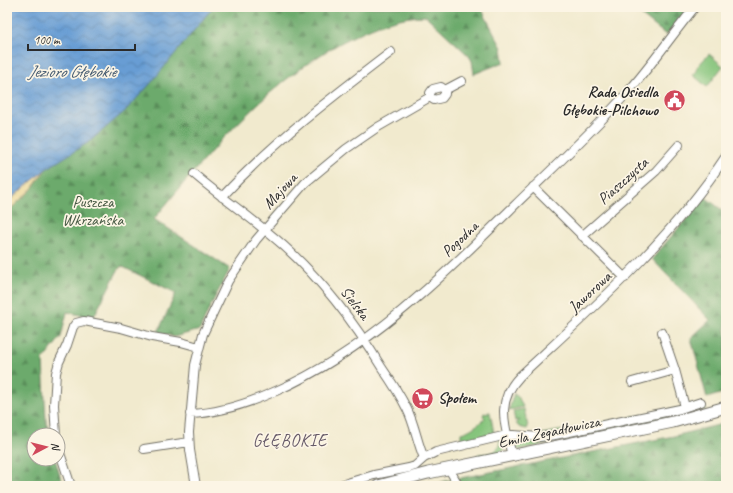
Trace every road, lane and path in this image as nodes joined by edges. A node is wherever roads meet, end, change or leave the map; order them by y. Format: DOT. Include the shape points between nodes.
graph roads {
  1 [pos="695,7"];
  2 [pos="391,52"];
  3 [pos="462,81"];
  4 [pos="679,145"];
  5 [pos="726,156"];
  6 [pos="194,174"];
  7 [pos="533,187"];
  8 [pos="222,197"];
  9 [pos="264,229"];
  10 [pos="582,236"];
  11 [pos="625,278"];
  12 [pos="662,332"];
  13 [pos="365,340"];
  14 [pos="199,347"];
  15 [pos="675,370"];
  16 [pos="632,382"];
  17 [pos="701,402"];
  18 [pos="726,406"];
  19 [pos="685,407"];
  20 [pos="190,414"];
  21 [pos="55,427"];
  22 [pos="507,435"];
  23 [pos="189,442"];
  24 [pos="144,449"];
  25 [pos="512,456"];
  26 [pos="424,458"];
  27 [pos="65,467"];
  28 [pos="449,469"];
  29 [pos="71,486"];
  30 [pos="196,486"];
  31 [pos="337,486"];
  32 [pos="378,486"];
  33 [pos="459,486"];
  1 -- 7 [label="street, Pogodna" via="628,92"];
  2 -- 8 [label="street" via="287,134"];
  3 -- 9 [label="street, Majowa" via="445,90 442,98 434,100 430,97 390,119 346,149 305,183"];
  4 -- 10 [label="street, Piaszczysta" via="656,171"];
  5 -- 11 [label="street, Jaworowa" via="684,214"];
  6 -- 8 [label="street, Sielska"];
  7 -- 10 [label="street"];
  7 -- 13 [label="street, Pogodna" via="431,285"];
  8 -- 9 [label="street, Sielska"];
  9 -- 13 [label="street, Sielska" via="321,282"];
  9 -- 14 [label="street, Majowa" via="228,281"];
  10 -- 11 [label="street"];
  11 -- 22 [label="street, Jaworowa" via="512,385 506,395 504,410"];
  12 -- 15 [label="street"];
  13 -- 20 [label="street, Pogodna" via="326,366 269,394 223,410"];
  13 -- 26 [label="street, Sielska" via="407,408"];
  14 -- 20 [label="street, Majowa"];
  14 -- 21 [label="street" via="81,321 74,325 58,362 54,385"];
  15 -- 16 [label="street"];
  15 -- 19 [label="street"];
  17 -- 19 [label="street"];
  18 -- 25 [label="main road, Emila Zegadłowicza" via="673,422"];
  19 -- 22 [label="street" via="547,437"];
  20 -- 23 [label="street, Majowa"];
  22 -- 25 [label="street, Jaworowa"];
  22 -- 26 [label="street" via="436,452"];
  23 -- 24 [label="street"];
  23 -- 30 [label="street, Majowa"];
  25 -- 28 [label="main road, Emila Zegadłowicza"];
  26 -- 31 [label="street" via="409,468"];
  27 -- 29 [label="street"];
  28 -- 32 [label="main road, Emila Zegadłowicza"];
  28 -- 33 [label="street"];
}
